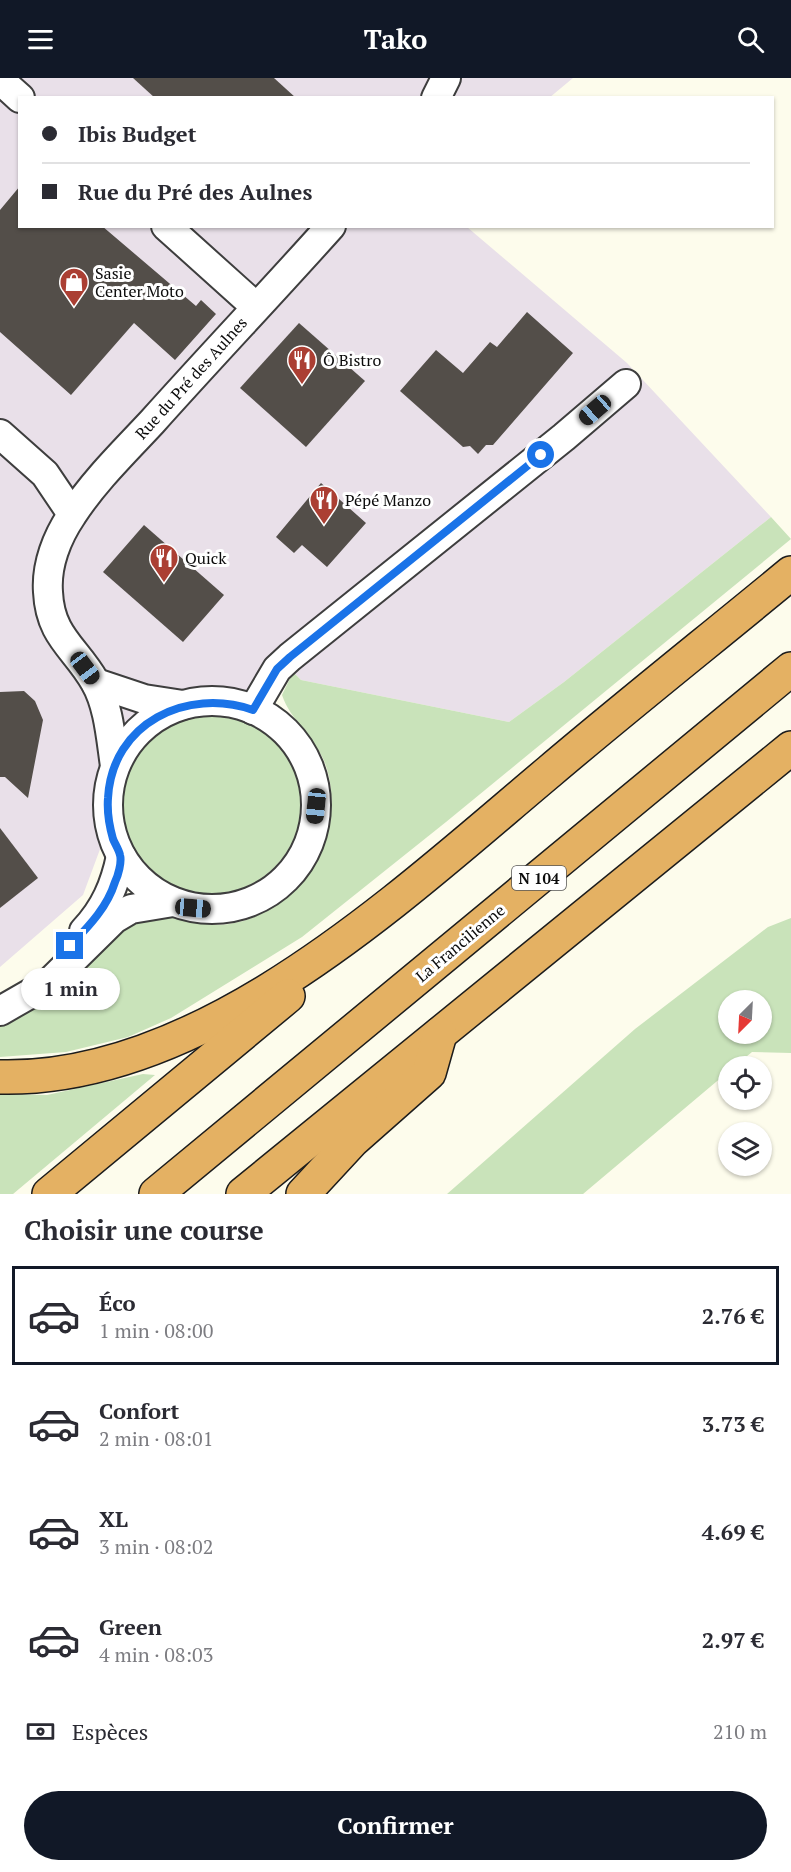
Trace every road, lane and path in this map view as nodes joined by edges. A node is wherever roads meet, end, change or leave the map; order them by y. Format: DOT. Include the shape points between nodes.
graph roads {
  1 [pos="446,78"];
  2 [pos="0,80"];
  3 [pos="18,96"];
  4 [pos="437,96"];
  5 [pos="168,228"];
  6 [pos="328,228"];
  7 [pos="255,306"];
  8 [pos="626,384"];
  9 [pos="0,434"];
  10 [pos="72,514"];
  11 [pos="791,573"];
  12 [pos="791,669"];
  13 [pos="96,683"];
  14 [pos="183,705"];
  15 [pos="253,710"];
  16 [pos="791,748"];
  17 [pos="115,766"];
  18 [pos="121,856"];
  19 [pos="399,897"];
  20 [pos="173,902"];
  21 [pos="0,997"];
  22 [pos="0,1011"];
  23 [pos="440,1034"];
  24 [pos="0,1077"];
  25 [pos="49,1194"];
  26 [pos="156,1194"];
  27 [pos="243,1194"];
  28 [pos="303,1194"];
  1 -- 4 [label="street"];
  2 -- 3 [label="street"];
  5 -- 7 [label="street, Rue du Pré des Aulnes"];
  6 -- 7 [label="street"];
  7 -- 10 [label="street, Rue du Pré des Aulnes"];
  8 -- 15 [label="street" via="290,657 277,669"];
  9 -- 10 [label="street" via="45,474"];
  10 -- 13 [label="street, Rue du Pré des Aulnes" via="48,571 48,593 52,617 63,641"];
  11 -- 19 [label="highway"];
  12 -- 26 [label="highway, La Francilienne / N 104"];
  13 -- 14 [label="street" via="144,699"];
  13 -- 17 [label="street, Rue du Pré des Aulnes"];
  14 -- 15 [label="street" via="224,702"];
  14 -- 17 [label="street" via="145,725 122,751"];
  15 -- 20 [label="street" via="286,732 308,766 316,806 308,845 286,878 252,901 213,909"];
  16 -- 23 [label="highway"];
  17 -- 18 [label="street" via="108,811"];
  18 -- 20 [label="street" via="143,884"];
  18 -- 21 [label="street" via="115,883 93,922 59,957 24,985"];
  19 -- 24 [label="highway" via="277,983 188,1035 98,1067 40,1076"];
  19 -- 25 [label="highway" via="361,936"];
  20 -- 22 [label="street" via="131,909 114,919 50,982"];
  23 -- 27 [label="highway"];
  23 -- 28 [label="highway" via="429,1072 352,1141"];
}
